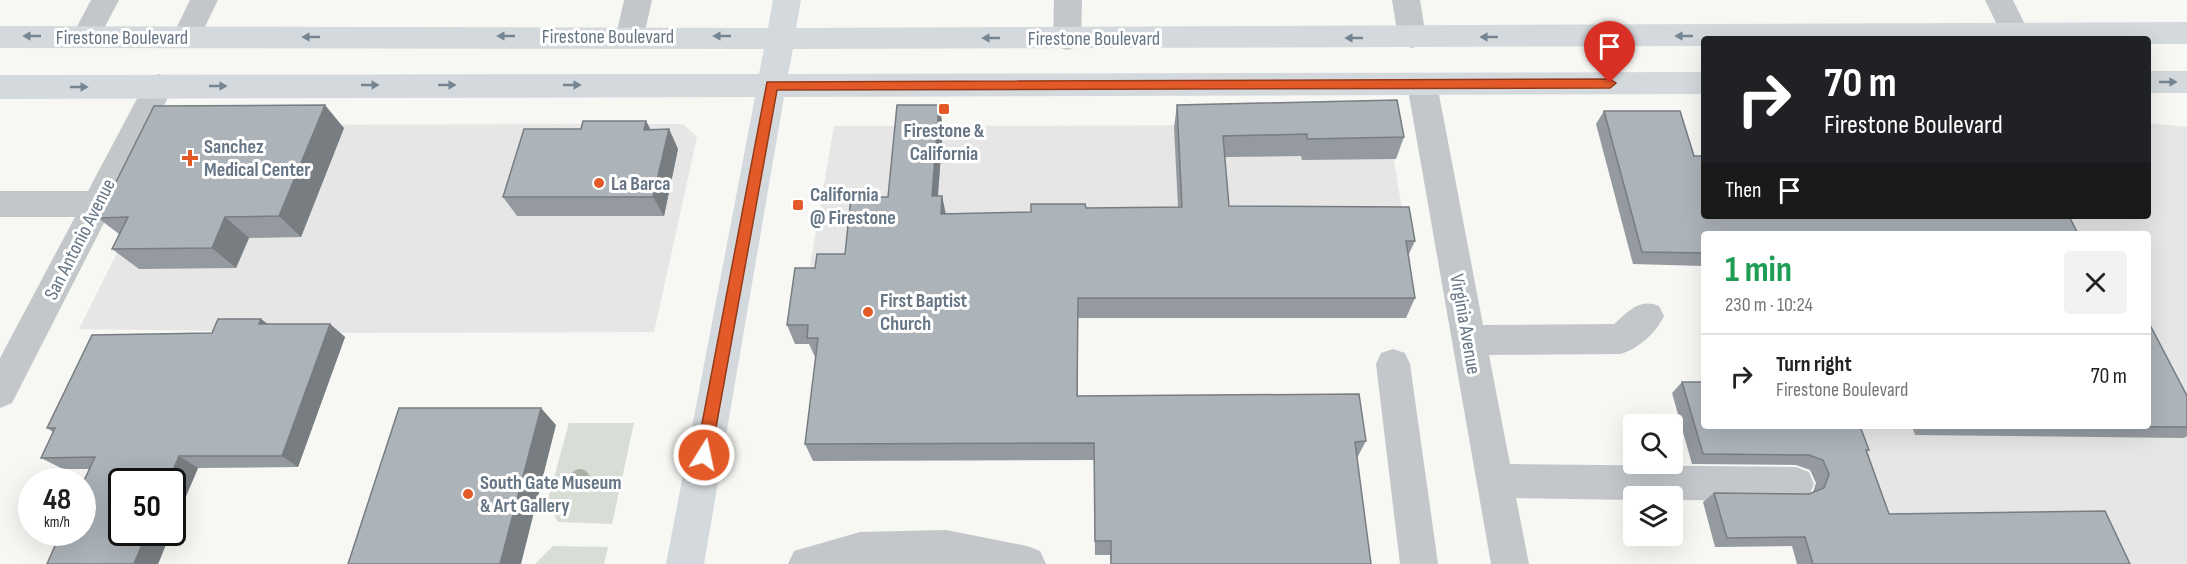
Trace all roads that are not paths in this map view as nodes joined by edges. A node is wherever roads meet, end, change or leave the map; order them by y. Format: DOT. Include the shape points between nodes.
graph roads {
  1 [pos="105,0"];
  2 [pos="204,0"];
  3 [pos="638,0"];
  4 [pos="787,0"];
  5 [pos="1068,0"];
  6 [pos="1406,0"];
  7 [pos="1999,0"];
  8 [pos="2187,33"];
  9 [pos="86,36"];
  10 [pos="630,36"];
  11 [pos="2017,36"];
  12 [pos="0,37"];
  13 [pos="186,37"];
  14 [pos="780,37"];
  15 [pos="1412,37"];
  16 [pos="1701,37"];
  17 [pos="1067,39"];
  18 [pos="2151,82"];
  19 [pos="2187,82"];
  20 [pos="1701,83"];
  21 [pos="1422,84"];
  22 [pos="771,85"];
  23 [pos="159,86"];
  24 [pos="0,87"];
  25 [pos="0,204"];
  26 [pos="98,204"];
  27 [pos="1647,316"];
  28 [pos="1469,340"];
  29 [pos="1393,364"];
  30 [pos="0,392"];
  31 [pos="1495,481"];
  32 [pos="1796,484"];
  33 [pos="685,564"];
  34 [pos="807,564"];
  35 [pos="1027,564"];
  36 [pos="1419,564"];
  37 [pos="1510,564"];
  1 -- 9 [label="street"];
  2 -- 13 [label="street"];
  3 -- 10 [label="street"];
  4 -- 14 [label="main road"];
  5 -- 17 [label="street"];
  6 -- 15 [label="street"];
  7 -- 11 [label="street"];
  8 -- 11 [label="main road, Firestone Boulevard"];
  9 -- 12 [label="main road, Firestone Boulevard, one-way"];
  9 -- 13 [label="main road, Firestone Boulevard"];
  10 -- 13 [label="main road, Firestone Boulevard, one-way"];
  14 -- 10 [label="main road, Firestone Boulevard, one-way"];
  17 -- 14 [label="main road, Firestone Boulevard, one-way"];
  14 -- 22 [label="main road"];
  16 -- 15 [label="main road, Firestone Boulevard, one-way"];
  15 -- 17 [label="main road, Firestone Boulevard, one-way"];
  18 -- 19 [label="main road, one-way"];
  20 -- 21 [label="main road"];
  21 -- 22 [label="main road"];
  21 -- 28 [label="street, Virginia Avenue"];
  23 -- 22 [label="main road, one-way"];
  22 -- 33 [label="main road"];
  24 -- 23 [label="main road, one-way"];
  23 -- 26 [label="street, San Antonio Avenue"];
  25 -- 26 [label="street"];
  26 -- 30 [label="street, San Antonio Avenue"];
  27 -- 28 [label="street" via="1621,339"];
  28 -- 31 [label="street, Virginia Avenue"];
  29 -- 36 [label="street"];
  31 -- 32 [label="street"];
  31 -- 37 [label="street, Virginia Avenue"];
  34 -- 35 [label="street" via="860,550 946,548"];
}
